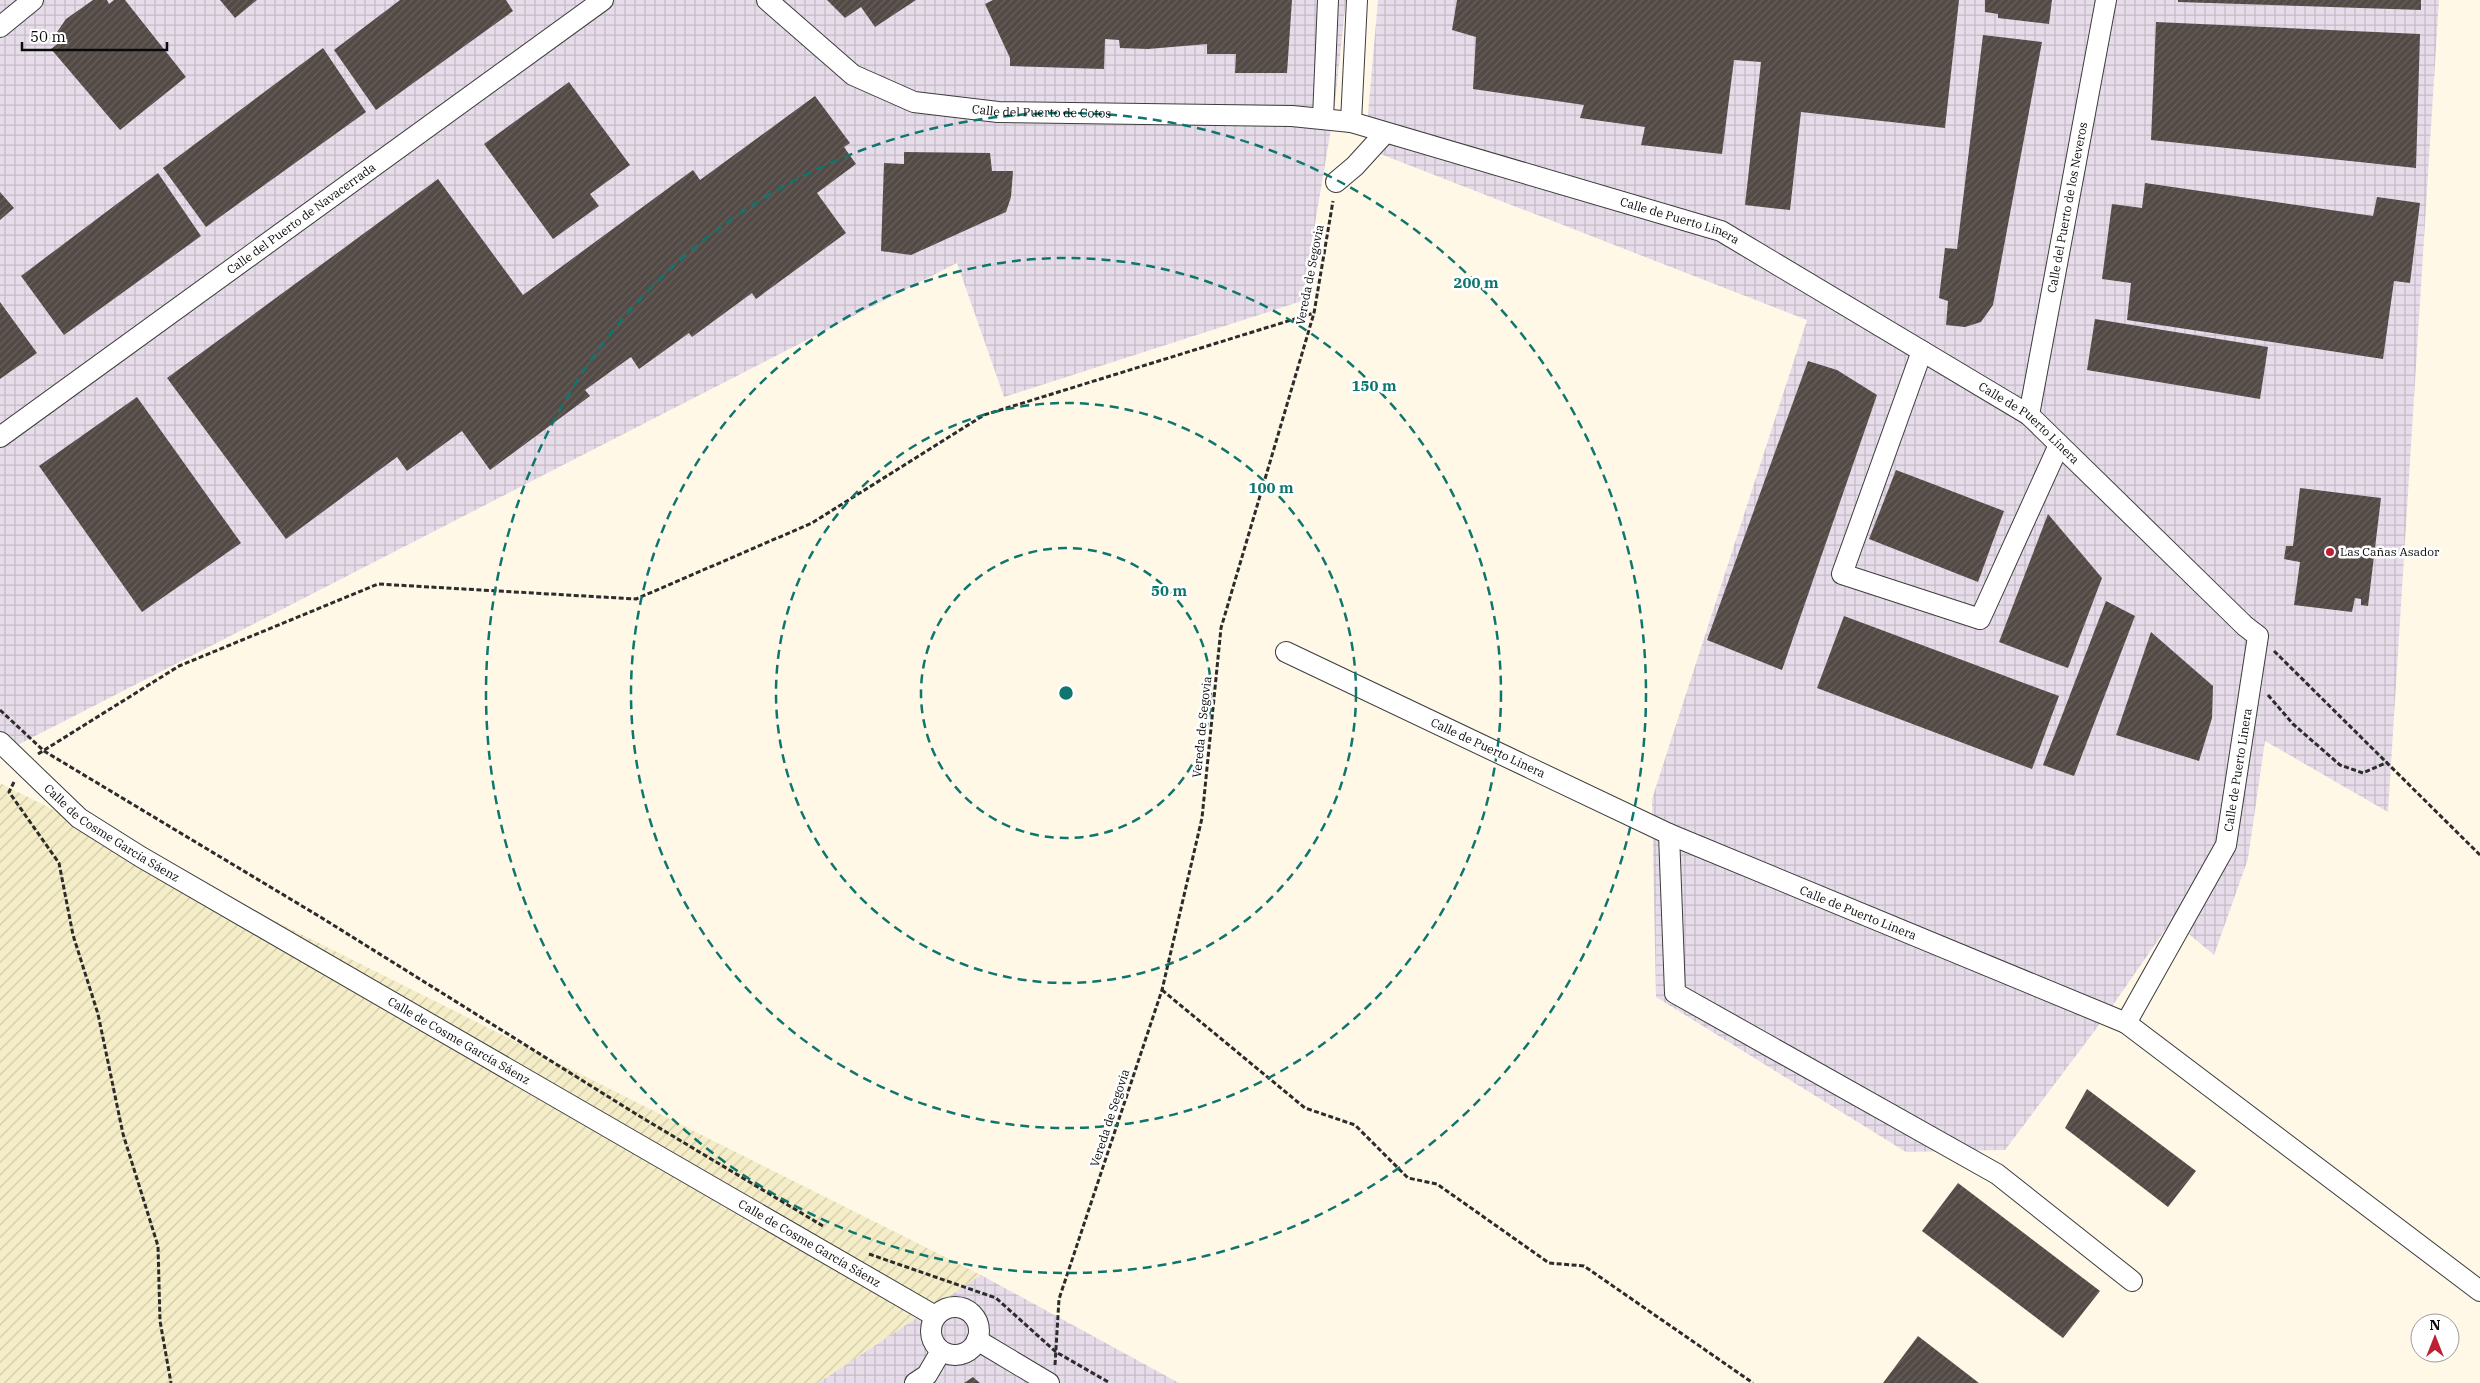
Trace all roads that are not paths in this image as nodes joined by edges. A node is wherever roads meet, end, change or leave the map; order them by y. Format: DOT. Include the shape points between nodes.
graph roads {
  1 [pos="33,0"];
  2 [pos="603,0"];
  3 [pos="767,0"];
  4 [pos="1328,0"];
  5 [pos="1357,0"];
  6 [pos="2106,0"];
  7 [pos="0,27"];
  8 [pos="1323,118"];
  9 [pos="1350,122"];
  10 [pos="1386,133"];
  11 [pos="1336,182"];
  12 [pos="1922,351"];
  13 [pos="2030,415"];
  14 [pos="0,437"];
  15 [pos="2058,445"];
  16 [pos="1286,652"];
  17 [pos="0,742"];
  18 [pos="1669,834"];
  19 [pos="2126,1023"];
  20 [pos="2132,1281"];
  21 [pos="2480,1291"];
  22 [pos="935,1316"];
  23 [pos="977,1340"];
  24 [pos="941,1351"];
  25 [pos="1052,1375"];
  26 [pos="916,1383"];
  1 -- 7 [label="street"];
  2 -- 14 [label="street, Calle del Puerto de Navacerrada"];
  3 -- 8 [label="street, Calle del Puerto de Cotos" via="853,76 914,102 998,112"];
  4 -- 8 [label="street"];
  5 -- 9 [label="street"];
  6 -- 13 [label="street, Calle del Puerto de los Neveros"];
  8 -- 9 [label="street, Calle del Puerto de Cotos"];
  9 -- 10 [label="street, Calle de Puerto Linera"];
  10 -- 11 [label="street" via="1356,166"];
  10 -- 12 [label="street, Calle de Puerto Linera" via="1721,231"];
  12 -- 13 [label="street, Calle de Puerto Linera"];
  12 -- 15 [label="street" via="1842,574 1980,619"];
  13 -- 15 [label="street, Calle de Puerto Linera"];
  15 -- 19 [label="street, Calle de Puerto Linera" via="2258,636 2226,845"];
  16 -- 18 [label="street, Calle de Puerto Linera"];
  17 -- 22 [label="street, Calle de Cosme García Sáenz" via="79,818 141,857"];
  18 -- 19 [label="street, Calle de Puerto Linera"];
  18 -- 20 [label="street" via="1676,993 1997,1174"];
  19 -- 21 [label="street"];
  22 -- 23 [label="street" via="952,1306 965,1308 976,1318"];
  22 -- 24 [label="street" via="930,1326 931,1335"];
  23 -- 24 [label="street" via="963,1354"];
  23 -- 25 [label="street"];
  24 -- 26 [label="street" via="927,1375"];
}
